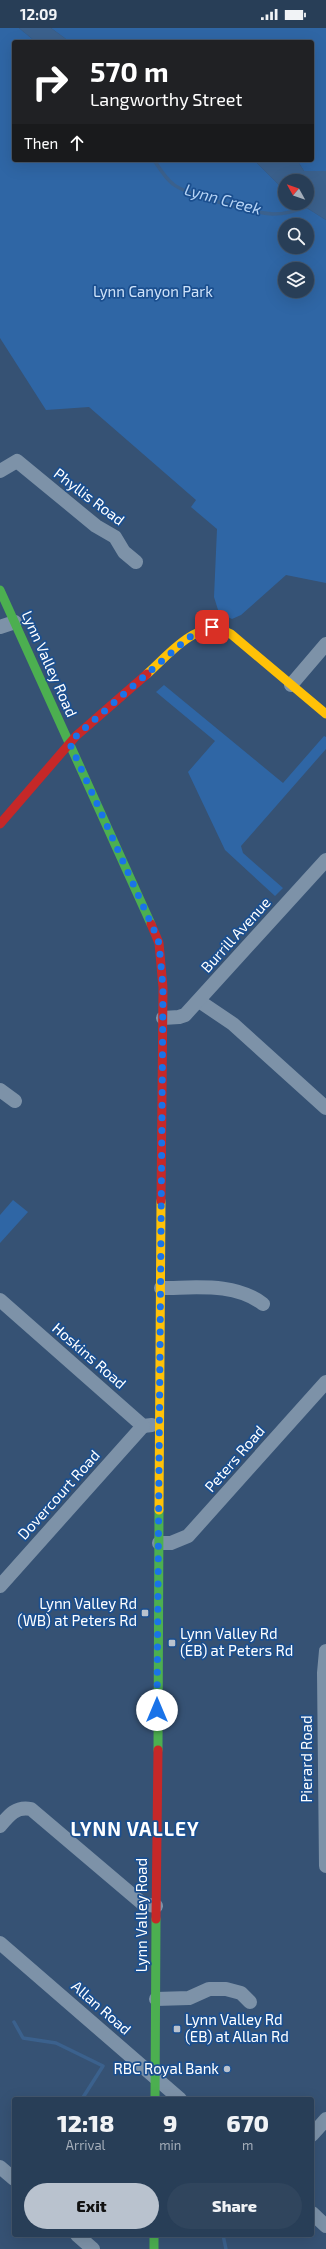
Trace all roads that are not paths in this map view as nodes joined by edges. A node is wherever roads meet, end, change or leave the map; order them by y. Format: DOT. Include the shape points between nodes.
graph roads {
  1 [pos="0,471"];
  2 [pos="136,562"];
  3 [pos="0,590"];
  4 [pos="15,622"];
  5 [pos="0,627"];
  6 [pos="326,644"];
  7 [pos="291,685"];
  8 [pos="326,714"];
  9 [pos="70,744"];
  10 [pos="0,824"];
  11 [pos="326,860"];
  12 [pos="199,1001"];
  13 [pos="163,1018"];
  14 [pos="0,1090"];
  15 [pos="15,1101"];
  16 [pos="326,1108"];
  17 [pos="161,1288"];
  18 [pos="0,1300"];
  19 [pos="263,1304"];
  20 [pos="326,1382"];
  21 [pos="160,1425"];
  22 [pos="143,1426"];
  23 [pos="159,1543"];
  24 [pos="0,1586"];
  25 [pos="326,1651"];
  26 [pos="325,1780"];
  27 [pos="0,1826"];
  28 [pos="326,1866"];
  29 [pos="156,1906"];
  30 [pos="0,1943"];
  31 [pos="156,1999"];
  32 [pos="250,2002"];
  33 [pos="155,2077"];
  34 [pos="155,2097"];
  35 [pos="178,2097"];
  36 [pos="326,2119"];
  37 [pos="314,2133"];
  38 [pos="0,2167"];
  39 [pos="12,2177"];
  40 [pos="314,2215"];
  41 [pos="326,2226"];
  42 [pos="80,2237"];
  43 [pos="154,2237"];
  44 [pos="93,2249"];
  45 [pos="154,2249"];
  1 -- 2 [label="street, Phyllis Road" via="17,461 96,526 115,537 124,552"];
  3 -- 4 [label="street, Lynn Valley Road"];
  4 -- 5 [label="street"];
  4 -- 9 [label="street, Lynn Valley Road"];
  6 -- 7 [label="street"];
  7 -- 8 [label="street"];
  7 -- 9 [label="street" via="240,640 219,627 210,627 198,631 177,648 78,734"];
  9 -- 10 [label="street"];
  9 -- 13 [label="street, Lynn Valley Road" via="159,943"];
  11 -- 12 [label="street, Burrill Avenue"];
  12 -- 13 [label="street, Burrill Avenue" via="185,1015"];
  12 -- 16 [label="street" via="232,1024"];
  13 -- 17 [label="street, Lynn Valley Road"];
  14 -- 15 [label="street"];
  17 -- 19 [label="street" via="239,1290"];
  17 -- 21 [label="street, Lynn Valley Road"];
  18 -- 22 [label="street, Hoskins Road"];
  20 -- 23 [label="street, Peters Road" via="188,1536 171,1543"];
  21 -- 22 [label="street"];
  21 -- 23 [label="street, Lynn Valley Road"];
  22 -- 24 [label="street, Dovercourt Road"];
  23 -- 29 [label="street, Lynn Valley Road"];
  25 -- 26 [label="street, Pierard Road"];
  26 -- 28 [label="street, Pierard Road"];
  27 -- 29 [label="street" via="12,1812 24,1808 31,1809 142,1904"];
  29 -- 31 [label="street, Lynn Valley Road"];
  30 -- 33 [label="street, Allan Road"];
  31 -- 32 [label="street" via="189,1998 209,1989 226,1989 241,1993"];
  31 -- 33 [label="street, Lynn Valley Road"];
  33 -- 34 [label="street, Lynn Valley Road"];
  33 -- 35 [label="street, Allan Road"];
  36 -- 37 [label="street"];
  38 -- 39 [label="street"];
  40 -- 41 [label="street"];
  42 -- 44 [label="street"];
  43 -- 45 [label="street"];
}
